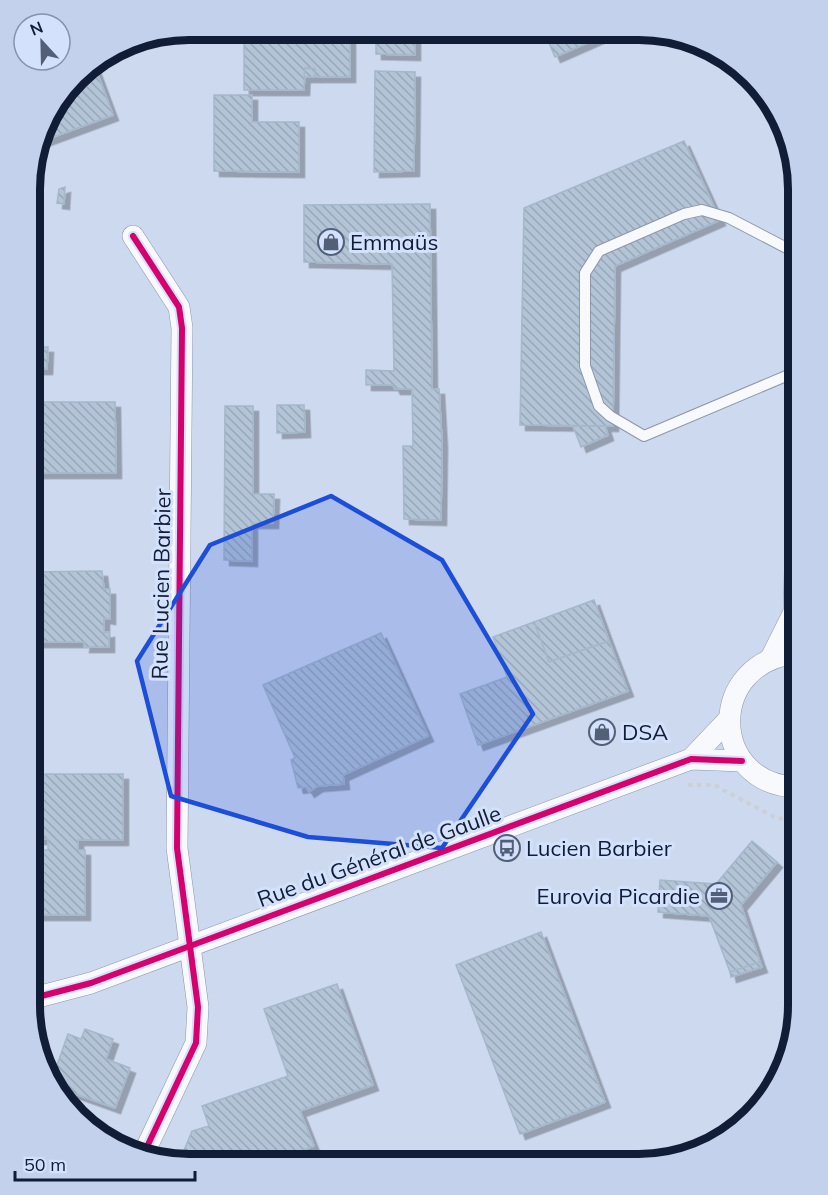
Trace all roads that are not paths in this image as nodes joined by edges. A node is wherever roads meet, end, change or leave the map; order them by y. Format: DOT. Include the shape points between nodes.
graph roads {
  1 [pos="134,236"];
  2 [pos="788,249"];
  3 [pos="788,375"];
  4 [pos="787,630"];
  5 [pos="787,655"];
  6 [pos="771,658"];
  7 [pos="729,719"];
  8 [pos="692,759"];
  9 [pos="742,760"];
  10 [pos="787,787"];
  11 [pos="189,946"];
  12 [pos="40,996"];
  13 [pos="147,1148"];
  1 -- 11 [label="street, Rue Lucien Barbier" via="179,307 182,328 177,849"];
  2 -- 3 [label="lane" via="729,218 702,210 599,251 585,273 585,366 599,406 644,436"];
  4 -- 6 [label="street"];
  5 -- 6 [label="street"];
  6 -- 7 [label="street" via="751,670 736,689"];
  7 -- 8 [label="street, Rue du Général de Gaulle"];
  7 -- 9 [label="street" via="732,742"];
  8 -- 9 [label="street, Rue du Général de Gaulle"];
  8 -- 11 [label="street, Rue du Général de Gaulle"];
  9 -- 10 [label="street" via="759,777"];
  11 -- 12 [label="street, Rue du Général de Gaulle" via="91,983"];
  11 -- 13 [label="street, Rue Lucien Barbier" via="198,1007 196,1043"];
}
